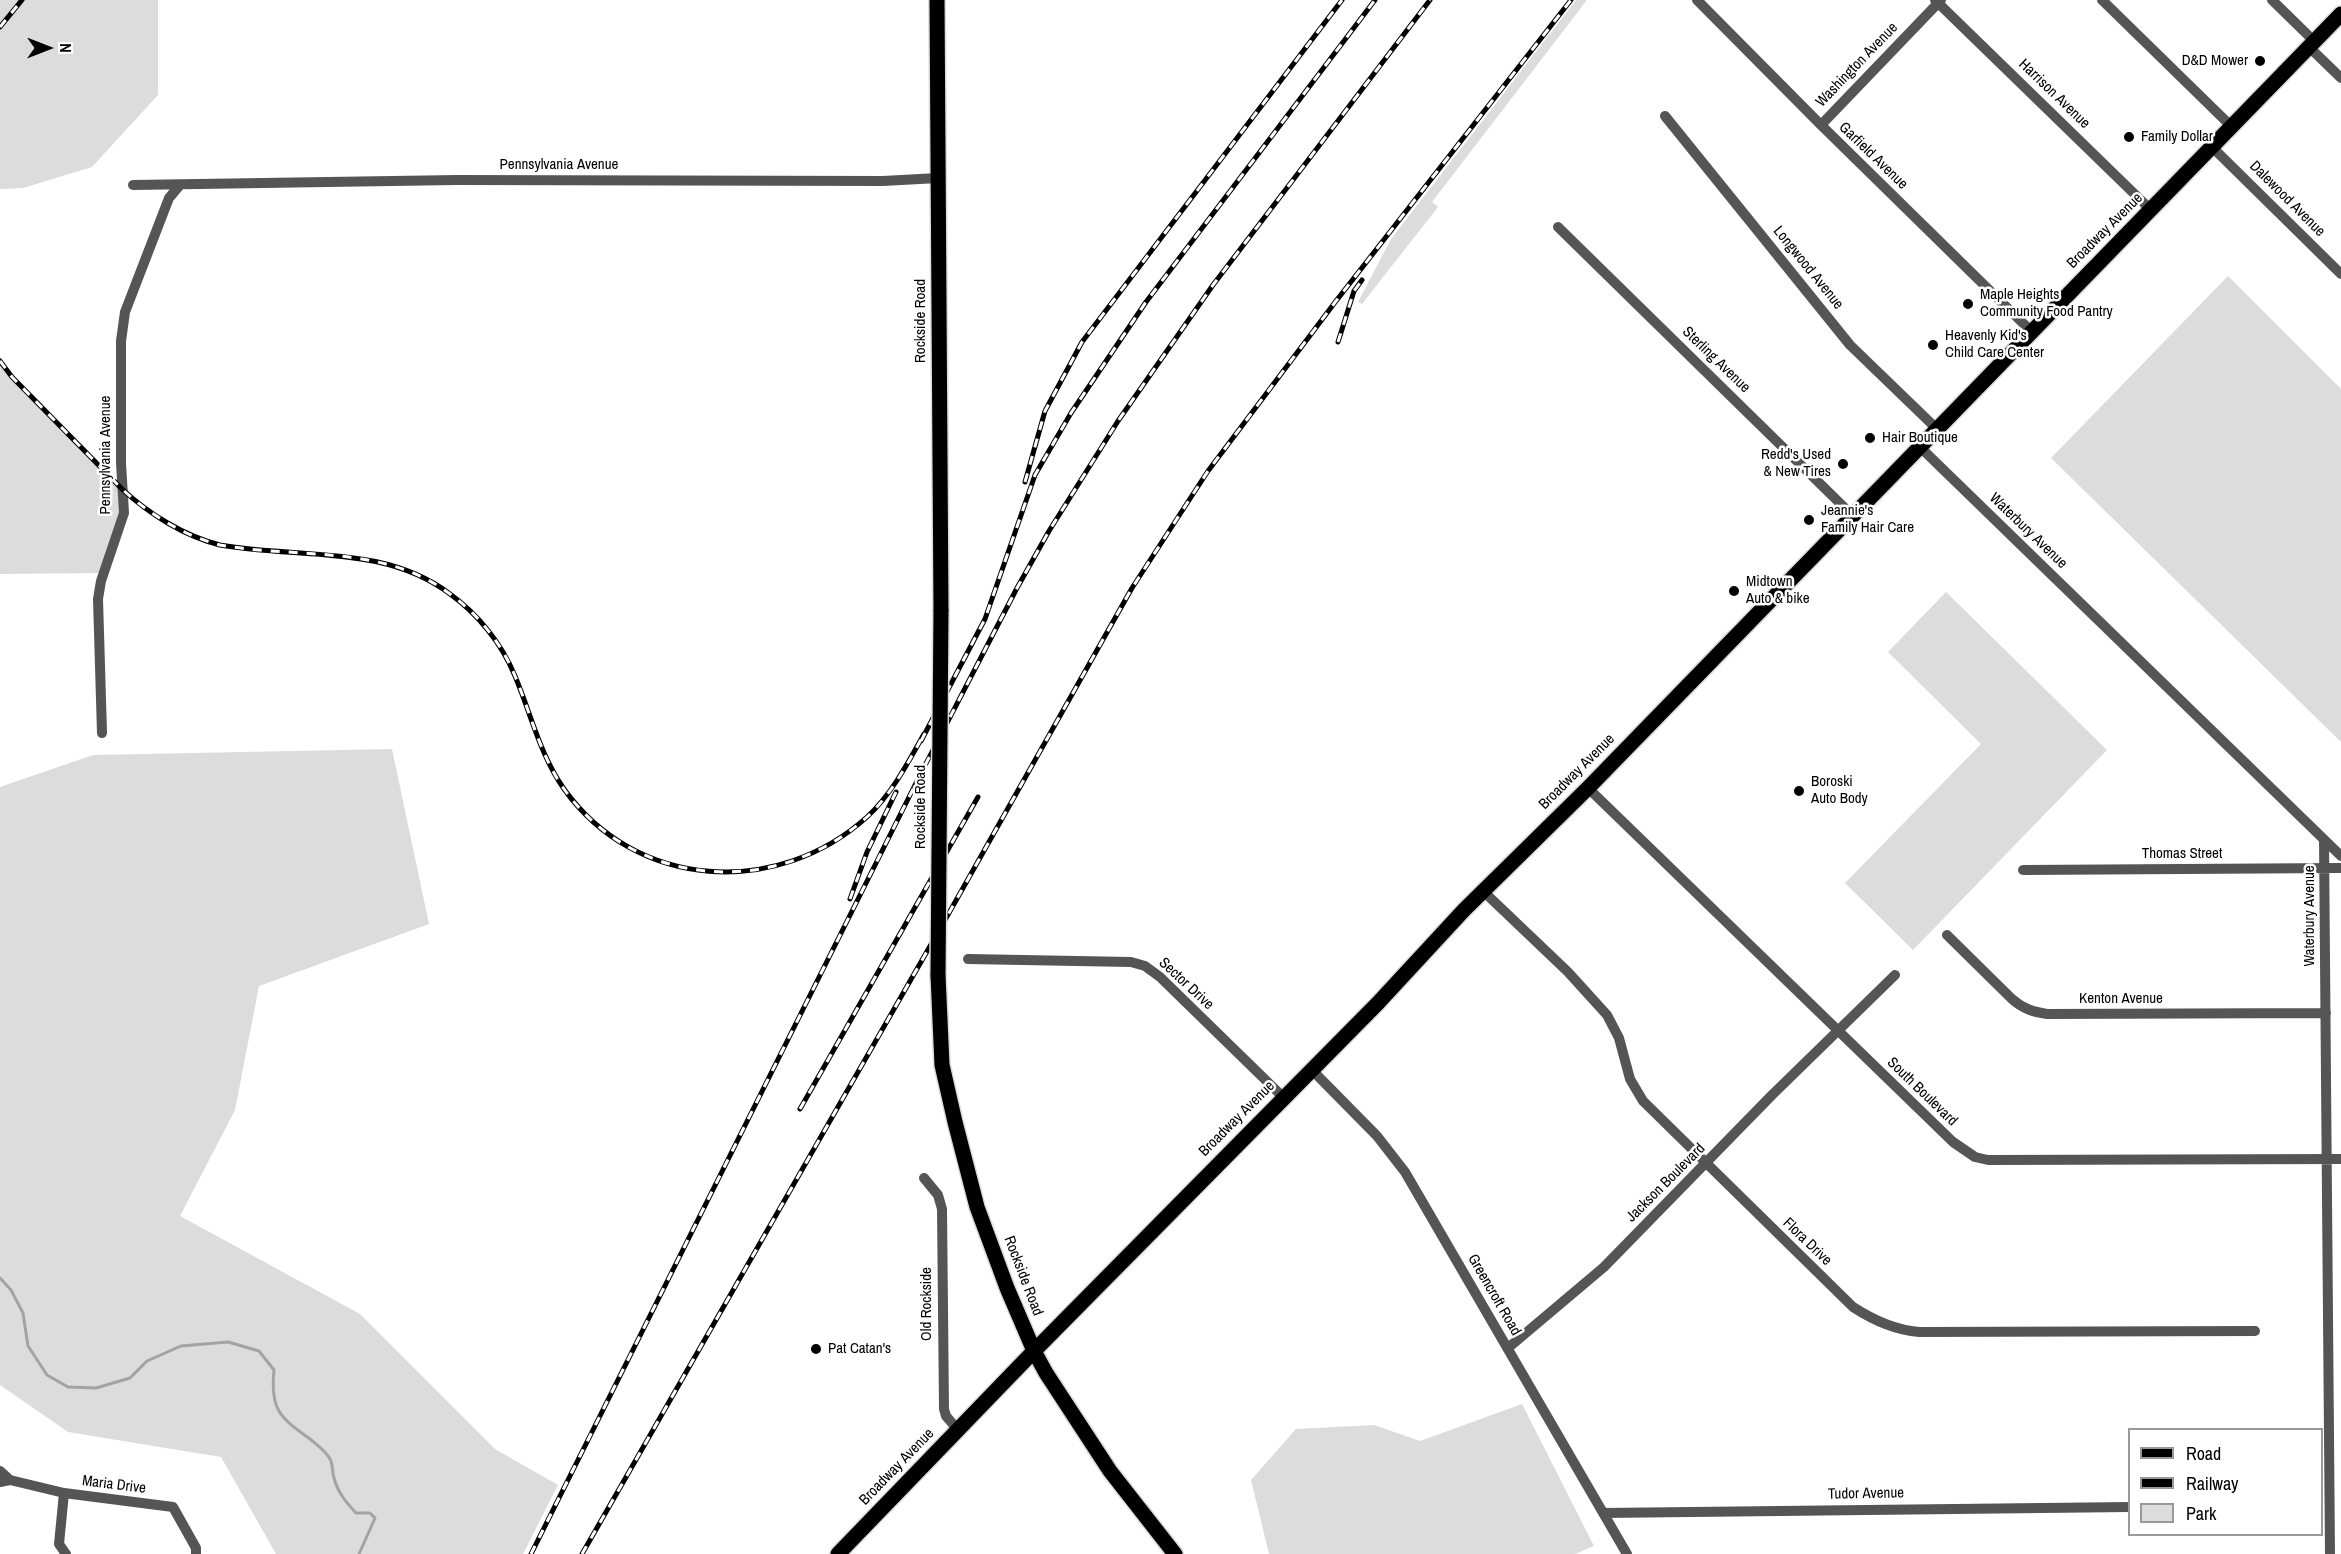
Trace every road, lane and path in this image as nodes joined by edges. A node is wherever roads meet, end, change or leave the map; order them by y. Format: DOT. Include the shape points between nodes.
graph roads {
  1 [pos="937,0"];
  2 [pos="1697,0"];
  3 [pos="2102,0"];
  4 [pos="2272,0"];
  5 [pos="1938,1"];
  6 [pos="2341,14"];
  7 [pos="2312,45"];
  8 [pos="2341,78"];
  9 [pos="1665,116"];
  10 [pos="1821,125"];
  11 [pos="2231,126"];
  12 [pos="2211,146"];
  13 [pos="938,178"];
  14 [pos="133,185"];
  15 [pos="180,185"];
  16 [pos="2151,210"];
  17 [pos="1558,227"];
  18 [pos="2341,274"];
  19 [pos="2031,331"];
  20 [pos="1938,430"];
  21 [pos="1921,448"];
  22 [pos="1852,515"];
  23 [pos="102,733"];
  24 [pos="1588,788"];
  25 [pos="2324,840"];
  26 [pos="2341,856"];
  27 [pos="2341,868"];
  28 [pos="2324,869"];
  29 [pos="2023,870"];
  30 [pos="1483,891"];
  31 [pos="1947,935"];
  32 [pos="968,959"];
  33 [pos="1895,975"];
  34 [pos="2326,1013"];
  35 [pos="1838,1030"];
  36 [pos="1312,1070"];
  37 [pos="1282,1097"];
  38 [pos="2328,1159"];
  39 [pos="2341,1159"];
  40 [pos="1706,1164"];
  41 [pos="924,1178"];
  42 [pos="2255,1331"];
  43 [pos="1508,1348"];
  44 [pos="1034,1352"];
  45 [pos="958,1430"];
  46 [pos="0,1471"];
  47 [pos="5,1481"];
  48 [pos="64,1493"];
  49 [pos="2128,1507"];
  50 [pos="1603,1513"];
  51 [pos="66,1554"];
  52 [pos="196,1554"];
  53 [pos="838,1554"];
  54 [pos="1175,1554"];
  55 [pos="1627,1554"];
  56 [pos="2330,1554"];
  1 -- 13 [label="main road, Rockside Road"];
  2 -- 10 [label="street, Garfield Avenue"];
  3 -- 11 [label="street"];
  4 -- 7 [label="street"];
  5 -- 10 [label="street, Washington Avenue"];
  5 -- 16 [label="street, Harrison Avenue"];
  6 -- 7 [label="main road, Broadway Avenue"];
  7 -- 8 [label="street"];
  7 -- 11 [label="main road, Broadway Avenue"];
  9 -- 20 [label="street, Longwood Avenue" via="1850,345"];
  10 -- 19 [label="street, Garfield Avenue"];
  11 -- 12 [label="main road, Broadway Avenue"];
  12 -- 16 [label="main road, Broadway Avenue"];
  12 -- 18 [label="street, Dalewood Avenue"];
  13 -- 15 [label="street, Pennsylvania Avenue"];
  13 -- 44 [label="main road, Rockside Road, bridge" via="938,975 942,1065 977,1207"];
  14 -- 15 [label="street, Pennsylvania Avenue"];
  15 -- 23 [label="street, Pennsylvania Avenue" via="169,198 125,312 121,341 124,513 98,599"];
  16 -- 19 [label="main road, Broadway Avenue"];
  17 -- 22 [label="street, Sterling Avenue"];
  19 -- 20 [label="main road, Broadway Avenue"];
  20 -- 21 [label="main road, Broadway Avenue"];
  21 -- 22 [label="main road, Broadway Avenue"];
  21 -- 25 [label="street, Waterbury Avenue"];
  22 -- 24 [label="main road, Broadway Avenue"];
  24 -- 30 [label="main road, Broadway Avenue"];
  24 -- 35 [label="street, South Boulevard"];
  25 -- 26 [label="street"];
  25 -- 28 [label="street, Waterbury Avenue"];
  27 -- 28 [label="street, Thomas Street"];
  28 -- 29 [label="street, Thomas Street"];
  28 -- 34 [label="street, Waterbury Avenue"];
  30 -- 36 [label="main road, Broadway Avenue"];
  30 -- 40 [label="street, Flora Drive" via="1607,1015 1619,1038 1635,1090"];
  31 -- 34 [label="street, Kenton Avenue" via="2021,1007 2035,1012"];
  32 -- 37 [label="street, Sector Drive" via="1131,962 1145,966"];
  33 -- 35 [label="street, Jackson Boulevard"];
  34 -- 38 [label="street, Waterbury Avenue"];
  35 -- 38 [label="street, South Boulevard" via="1953,1142 1975,1157"];
  35 -- 40 [label="street, Jackson Boulevard"];
  36 -- 37 [label="main road, Broadway Avenue"];
  36 -- 43 [label="street, Greencroft Road" via="1377,1136 1405,1172"];
  37 -- 44 [label="main road, Broadway Avenue"];
  38 -- 39 [label="street, South Boulevard"];
  38 -- 56 [label="street, Waterbury Avenue"];
  40 -- 42 [label="street, Flora Drive" via="1853,1307 1894,1328 1919,1332"];
  40 -- 43 [label="street, Jackson Boulevard" via="1604,1267"];
  41 -- 45 [label="street, Old Rockside" via="938,1195 942,1209 944,1409"];
  43 -- 50 [label="street, Greencroft Road"];
  44 -- 45 [label="main road, Broadway Avenue"];
  44 -- 54 [label="main road, Rockside Road" via="1110,1471"];
  45 -- 53 [label="main road, Broadway Avenue"];
  46 -- 47 [label="street"];
  47 -- 48 [label="street, Maria Drive"];
  48 -- 51 [label="street" via="59,1544"];
  48 -- 52 [label="street, Maria Drive" via="173,1507"];
  49 -- 50 [label="street, Tudor Avenue"];
  50 -- 55 [label="street, Greencroft Road"];
}
